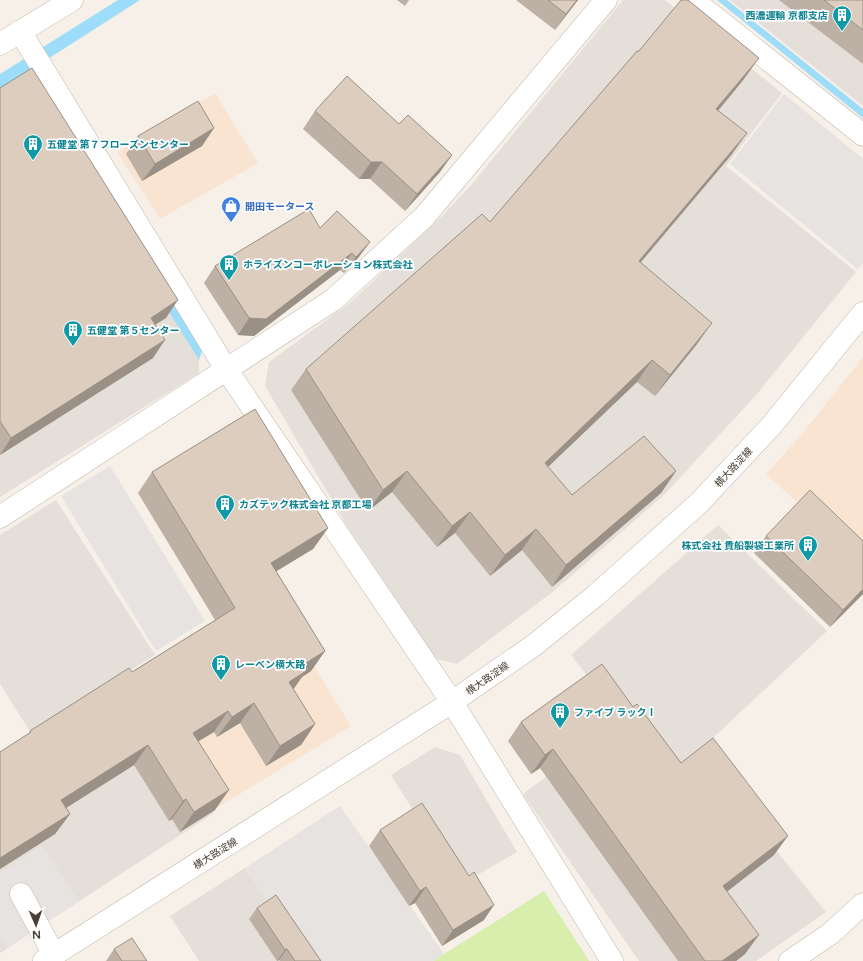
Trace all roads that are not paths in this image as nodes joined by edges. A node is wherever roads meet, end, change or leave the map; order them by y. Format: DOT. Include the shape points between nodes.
graph roads {
  1 [pos="72,0"];
  2 [pos="606,0"];
  3 [pos="693,0"];
  4 [pos="23,36"];
  5 [pos="0,44"];
  6 [pos="863,135"];
  7 [pos="863,313"];
  8 [pos="226,369"];
  9 [pos="0,517"];
  10 [pos="452,702"];
  11 [pos="21,894"];
  12 [pos="863,904"];
  13 [pos="49,958"];
  14 [pos="612,961"];
  15 [pos="790,961"];
  1 -- 4 [label="street"];
  2 -- 8 [label="street" via="424,217 333,300"];
  3 -- 6 [label="street"];
  4 -- 5 [label="street"];
  4 -- 8 [label="street"];
  7 -- 10 [label="street, 横大路淀線" via="771,426 699,503 595,596 533,646"];
  8 -- 9 [label="street"];
  8 -- 10 [label="street"];
  10 -- 13 [label="street, 横大路淀線"];
  10 -- 14 [label="street"];
  11 -- 13 [label="street"];
  12 -- 15 [label="street" via="830,934"];
}
